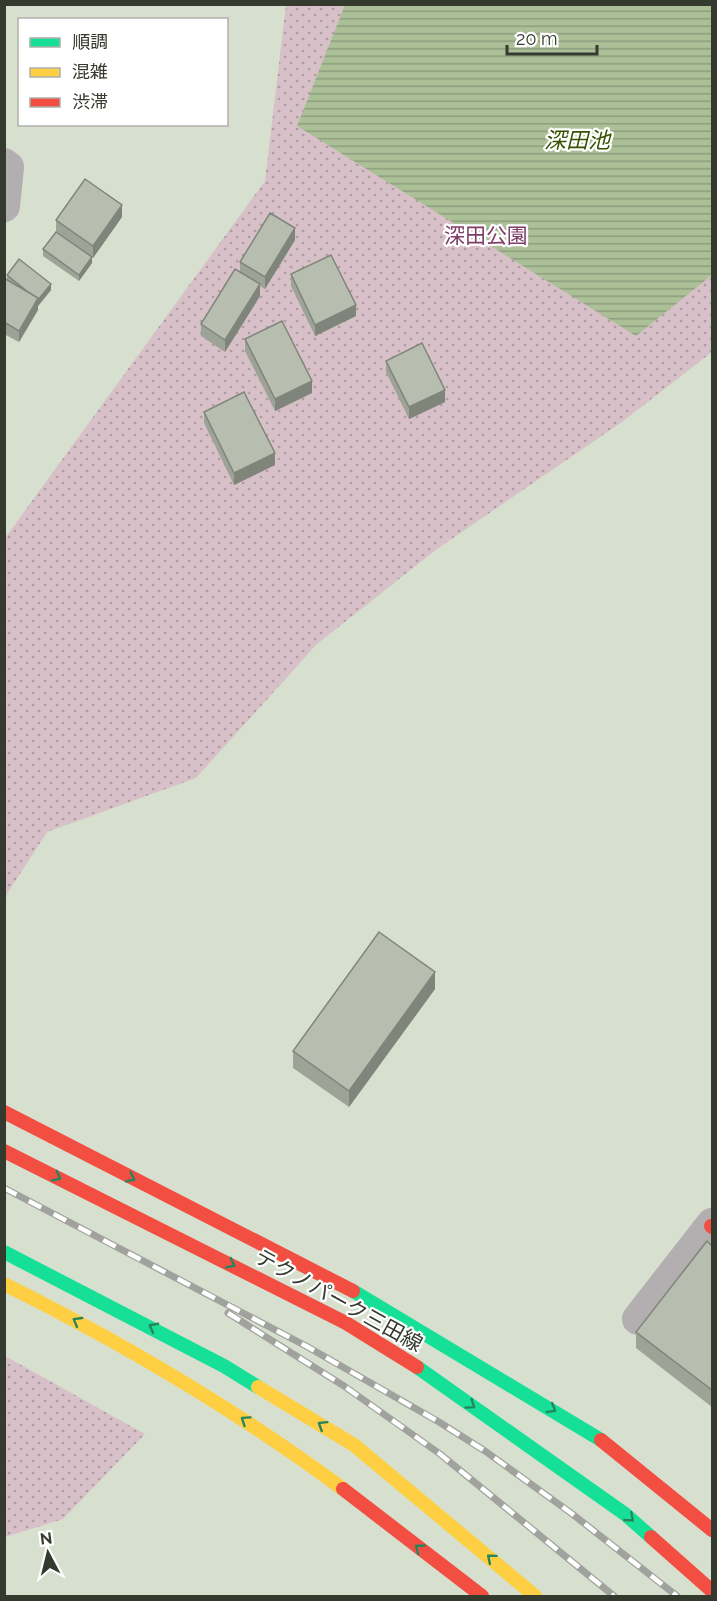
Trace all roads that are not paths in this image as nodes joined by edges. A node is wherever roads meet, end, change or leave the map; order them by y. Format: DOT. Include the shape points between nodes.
graph roads {
  1 [pos="4,164"];
  2 [pos="4,206"];
  3 [pos="4,1112"];
  4 [pos="4,1151"];
  5 [pos="712,1226"];
  6 [pos="4,1252"];
  7 [pos="4,1284"];
  8 [pos="638,1319"];
  9 [pos="395,1351"];
  10 [pos="469,1387"];
  11 [pos="354,1445"];
  12 [pos="430,1527"];
  13 [pos="712,1530"];
  14 [pos="476,1573"];
  15 [pos="712,1591"];
  16 [pos="482,1596"];
  17 [pos="499,1596"];
  18 [pos="535,1596"];
  1 -- 2 [label="street" via="8,167"];
  3 -- 13 [label="main road, one-way" via="328,1276 440,1341 598,1438"];
  4 -- 9 [label="main road, テクノパーク三田線, one-way"];
  5 -- 8 [label="street"];
  11 -- 6 [label="main road, one-way" via="224,1366"];
  16 -- 7 [label="main road, one-way" via="330,1479 218,1402 53,1307"];
  9 -- 10 [label="main road"];
  9 -- 15 [label="main road, テクノパーク三田線, one-way" via="625,1514"];
  11 -- 12 [label="main road"];
  18 -- 11 [label="main road, one-way"];
  14 -- 17 [label="main road"];
}
